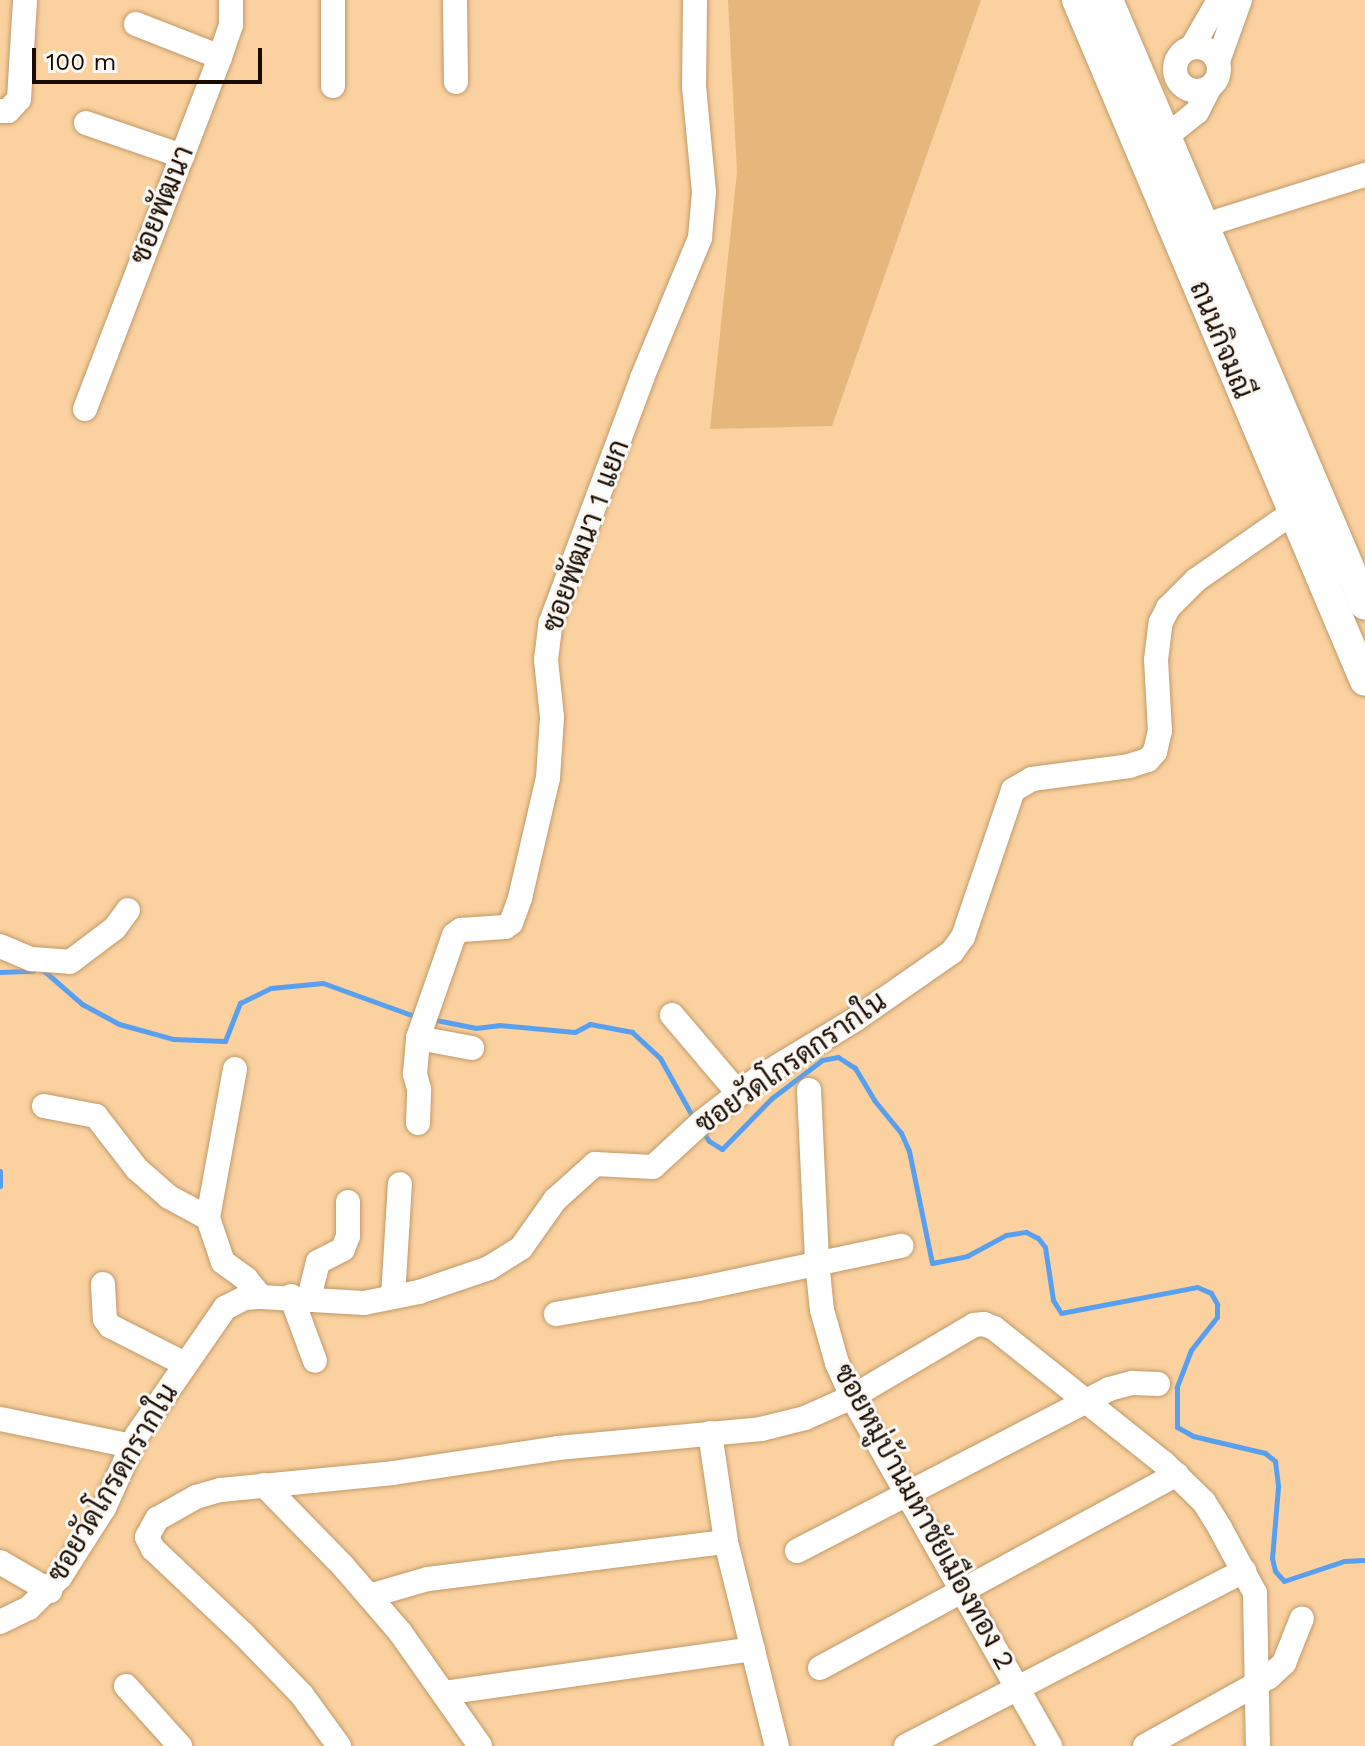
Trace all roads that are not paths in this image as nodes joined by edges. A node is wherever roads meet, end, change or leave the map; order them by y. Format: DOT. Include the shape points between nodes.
graph roads {
  1 [pos="25,0"];
  2 [pos="231,0"];
  3 [pos="333,0"];
  4 [pos="455,0"];
  5 [pos="695,0"];
  6 [pos="1077,0"];
  7 [pos="1108,0"];
  8 [pos="1219,0"];
  9 [pos="1240,0"];
  10 [pos="136,24"];
  11 [pos="1188,49"];
  12 [pos="220,57"];
  13 [pos="1218,61"];
  14 [pos="1138,70"];
  15 [pos="456,82"];
  16 [pos="333,86"];
  17 [pos="1210,87"];
  18 [pos="0,111"];
  19 [pos="86,123"];
  20 [pos="1167,136"];
  21 [pos="182,156"];
  22 [pos="1365,175"];
  23 [pos="1205,225"];
  24 [pos="85,409"];
  25 [pos="1321,501"];
  26 [pos="1292,513"];
  27 [pos="1365,605"];
  28 [pos="1365,681"];
  29 [pos="128,910"];
  30 [pos="0,946"];
  31 [pos="672,1015"];
  32 [pos="418,1038"];
  33 [pos="472,1048"];
  34 [pos="235,1069"];
  35 [pos="809,1090"];
  36 [pos="739,1094"];
  37 [pos="44,1106"];
  38 [pos="418,1123"];
  39 [pos="400,1184"];
  40 [pos="348,1202"];
  41 [pos="208,1218"];
  42 [pos="901,1246"];
  43 [pos="817,1262"];
  44 [pos="103,1284"];
  45 [pos="261,1297"];
  46 [pos="300,1297"];
  47 [pos="393,1297"];
  48 [pos="556,1314"];
  49 [pos="315,1361"];
  50 [pos="185,1364"];
  51 [pos="1158,1384"];
  52 [pos="852,1397"];
  53 [pos="1084,1401"];
  54 [pos="0,1419"];
  55 [pos="710,1433"];
  56 [pos="132,1446"];
  57 [pos="1177,1474"];
  58 [pos="264,1485"];
  59 [pos="909,1492"];
  60 [pos="726,1542"];
  61 [pos="797,1551"];
  62 [pos="0,1562"];
  63 [pos="1244,1571"];
  64 [pos="963,1589"];
  65 [pos="369,1596"];
  66 [pos="40,1599"];
  67 [pos="1302,1618"];
  68 [pos="0,1622"];
  69 [pos="753,1649"];
  70 [pos="820,1668"];
  71 [pos="126,1686"];
  72 [pos="1256,1687"];
  73 [pos="1019,1689"];
  74 [pos="444,1693"];
  75 [pos="180,1746"];
  76 [pos="339,1746"];
  77 [pos="480,1746"];
  78 [pos="777,1746"];
  79 [pos="906,1746"];
  80 [pos="1050,1746"];
  81 [pos="1145,1746"];
  82 [pos="1258,1746"];
  1 -- 18 [label="street" via="19,99 8,111"];
  2 -- 12 [label="street, ซอยพัฒนา" via="231,25"];
  3 -- 16 [label="street"];
  4 -- 15 [label="street"];
  5 -- 32 [label="street, ซอยพัฒนา 1 แยก" via="694,87 704,192 700,238 551,622 546,660 552,717 548,778 511,923 454,935"];
  6 -- 26 [label="main road, ถนนกิจมณี"];
  7 -- 14 [label="main road, ถนนกิจมณี"];
  8 -- 11 [label="street"];
  9 -- 13 [label="street"];
  10 -- 12 [label="street"];
  11 -- 13 [label="street" via="1210,51"];
  11 -- 14 [label="street"];
  11 -- 17 [label="street" via="1175,65 1177,79 1189,89"];
  12 -- 21 [label="street, ซอยพัฒนา"];
  13 -- 17 [label="street" via="1219,74"];
  14 -- 20 [label="main road, ถนนกิจมณี"];
  17 -- 20 [label="street" via="1197,112"];
  19 -- 21 [label="street"];
  20 -- 23 [label="main road, ถนนกิจมณี"];
  21 -- 24 [label="street, ซอยพัฒนา"];
  22 -- 23 [label="street"];
  23 -- 25 [label="main road, ถนนกิจมณี"];
  25 -- 26 [label="main road"];
  25 -- 27 [label="main road, ถนนกิจมณี"];
  26 -- 28 [label="main road, ถนนกิจมณี"];
  26 -- 36 [label="street, ซอยวัดโกรดกรากใน" via="1196,580 1168,608 1156,660 1160,731 1148,760 1019,784 963,937 952,952"];
  29 -- 30 [label="street" via="115,928 70,962 31,959"];
  31 -- 36 [label="street"];
  32 -- 33 [label="street"];
  32 -- 38 [label="street, ซอยพัฒนา 1 แยก"];
  34 -- 41 [label="street"];
  35 -- 43 [label="street, ซอยหมู่บ้านมหาชัยเมืองทอง 2"];
  36 -- 47 [label="street, ซอยวัดโกรดกรากใน" via="653,1167 595,1164 555,1200 530,1238 509,1258"];
  37 -- 41 [label="street" via="96,1116 137,1169 169,1197"];
  39 -- 47 [label="street"];
  40 -- 46 [label="street" via="343,1249 318,1262"];
  41 -- 45 [label="street" via="223,1262"];
  42 -- 43 [label="street"];
  43 -- 48 [label="street"];
  43 -- 52 [label="street, ซอยหมู่บ้านมหาชัยเมืองทอง 2" via="830,1340"];
  44 -- 50 [label="street" via="110,1326"];
  45 -- 46 [label="street, ซอยวัดโกรดกรากใน"];
  45 -- 50 [label="street, ซอยวัดโกรดกรากใน" via="225,1308"];
  46 -- 47 [label="street, ซอยวัดโกรดกรากใน" via="343,1304"];
  46 -- 49 [label="street"];
  50 -- 56 [label="street, ซอยวัดโกรดกรากใน"];
  51 -- 53 [label="street" via="1132,1383"];
  52 -- 53 [label="street" via="984,1324"];
  52 -- 55 [label="street" via="805,1418 761,1429"];
  52 -- 59 [label="street, ซอยหมู่บ้านมหาชัยเมืองทอง 2"];
  53 -- 57 [label="street"];
  53 -- 59 [label="street"];
  54 -- 56 [label="street"];
  55 -- 58 [label="street"];
  55 -- 60 [label="street"];
  56 -- 66 [label="street, ซอยวัดโกรดกรากใน" via="104,1508"];
  57 -- 63 [label="street" via="1204,1502"];
  57 -- 64 [label="street"];
  58 -- 65 [label="street"];
  58 -- 76 [label="street" via="196,1497 157,1519 147,1537 175,1573 302,1695"];
  59 -- 61 [label="street"];
  59 -- 64 [label="street, ซอยหมู่บ้านมหาชัยเมืองทอง 2"];
  60 -- 65 [label="street" via="428,1579"];
  60 -- 69 [label="street"];
  62 -- 66 [label="street"];
  63 -- 72 [label="street" via="1255,1593"];
  63 -- 73 [label="street"];
  64 -- 70 [label="street"];
  64 -- 73 [label="street, ซอยหมู่บ้านมหาชัยเมืองทอง 2"];
  65 -- 74 [label="street"];
  66 -- 68 [label="street, ซอยวัดโกรดกรากใน"];
  67 -- 72 [label="street" via="1284,1663"];
  69 -- 74 [label="street"];
  69 -- 78 [label="street"];
  71 -- 75 [label="street"];
  72 -- 81 [label="street"];
  72 -- 82 [label="street"];
  73 -- 79 [label="street"];
  73 -- 80 [label="street, ซอยหมู่บ้านมหาชัยเมืองทอง 2"];
  74 -- 77 [label="street"];
}
